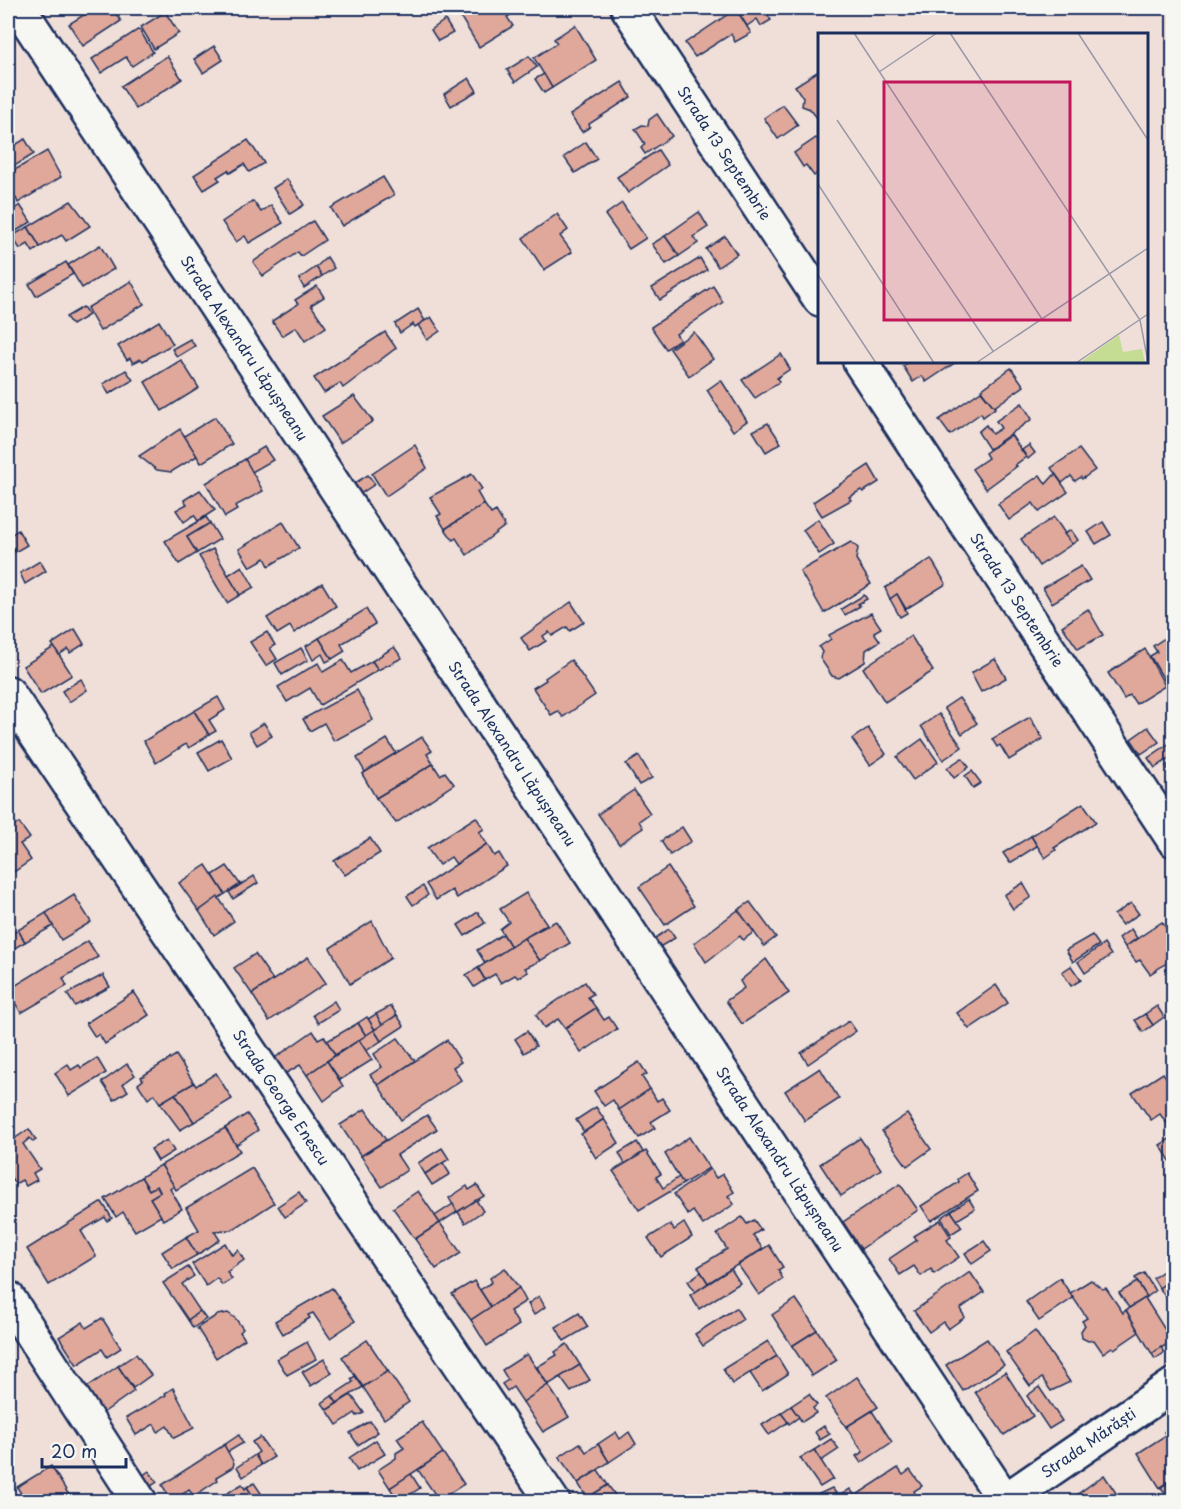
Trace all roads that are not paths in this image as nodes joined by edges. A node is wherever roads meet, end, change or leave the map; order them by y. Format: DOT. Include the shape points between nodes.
graph roads {
  1 [pos="19,8"];
  2 [pos="628,8"];
  3 [pos="818,297"];
  4 [pos="861,363"];
  5 [pos="8,693"];
  6 [pos="1173,840"];
  7 [pos="8,1298"];
  8 [pos="1173,1385"];
  9 [pos="1004,1501"];
  10 [pos="140,1502"];
  11 [pos="553,1502"];
  1 -- 9 [label="street, Strada Alexandru Lăpușneanu"];
  2 -- 3 [label="street, Strada 13 Septembrie"];
  4 -- 6 [label="street, Strada 13 Septembrie"];
  5 -- 11 [label="street, Strada George Enescu"];
  7 -- 10 [label="street"];
  8 -- 9 [label="street, Strada Mărăști"];
}
